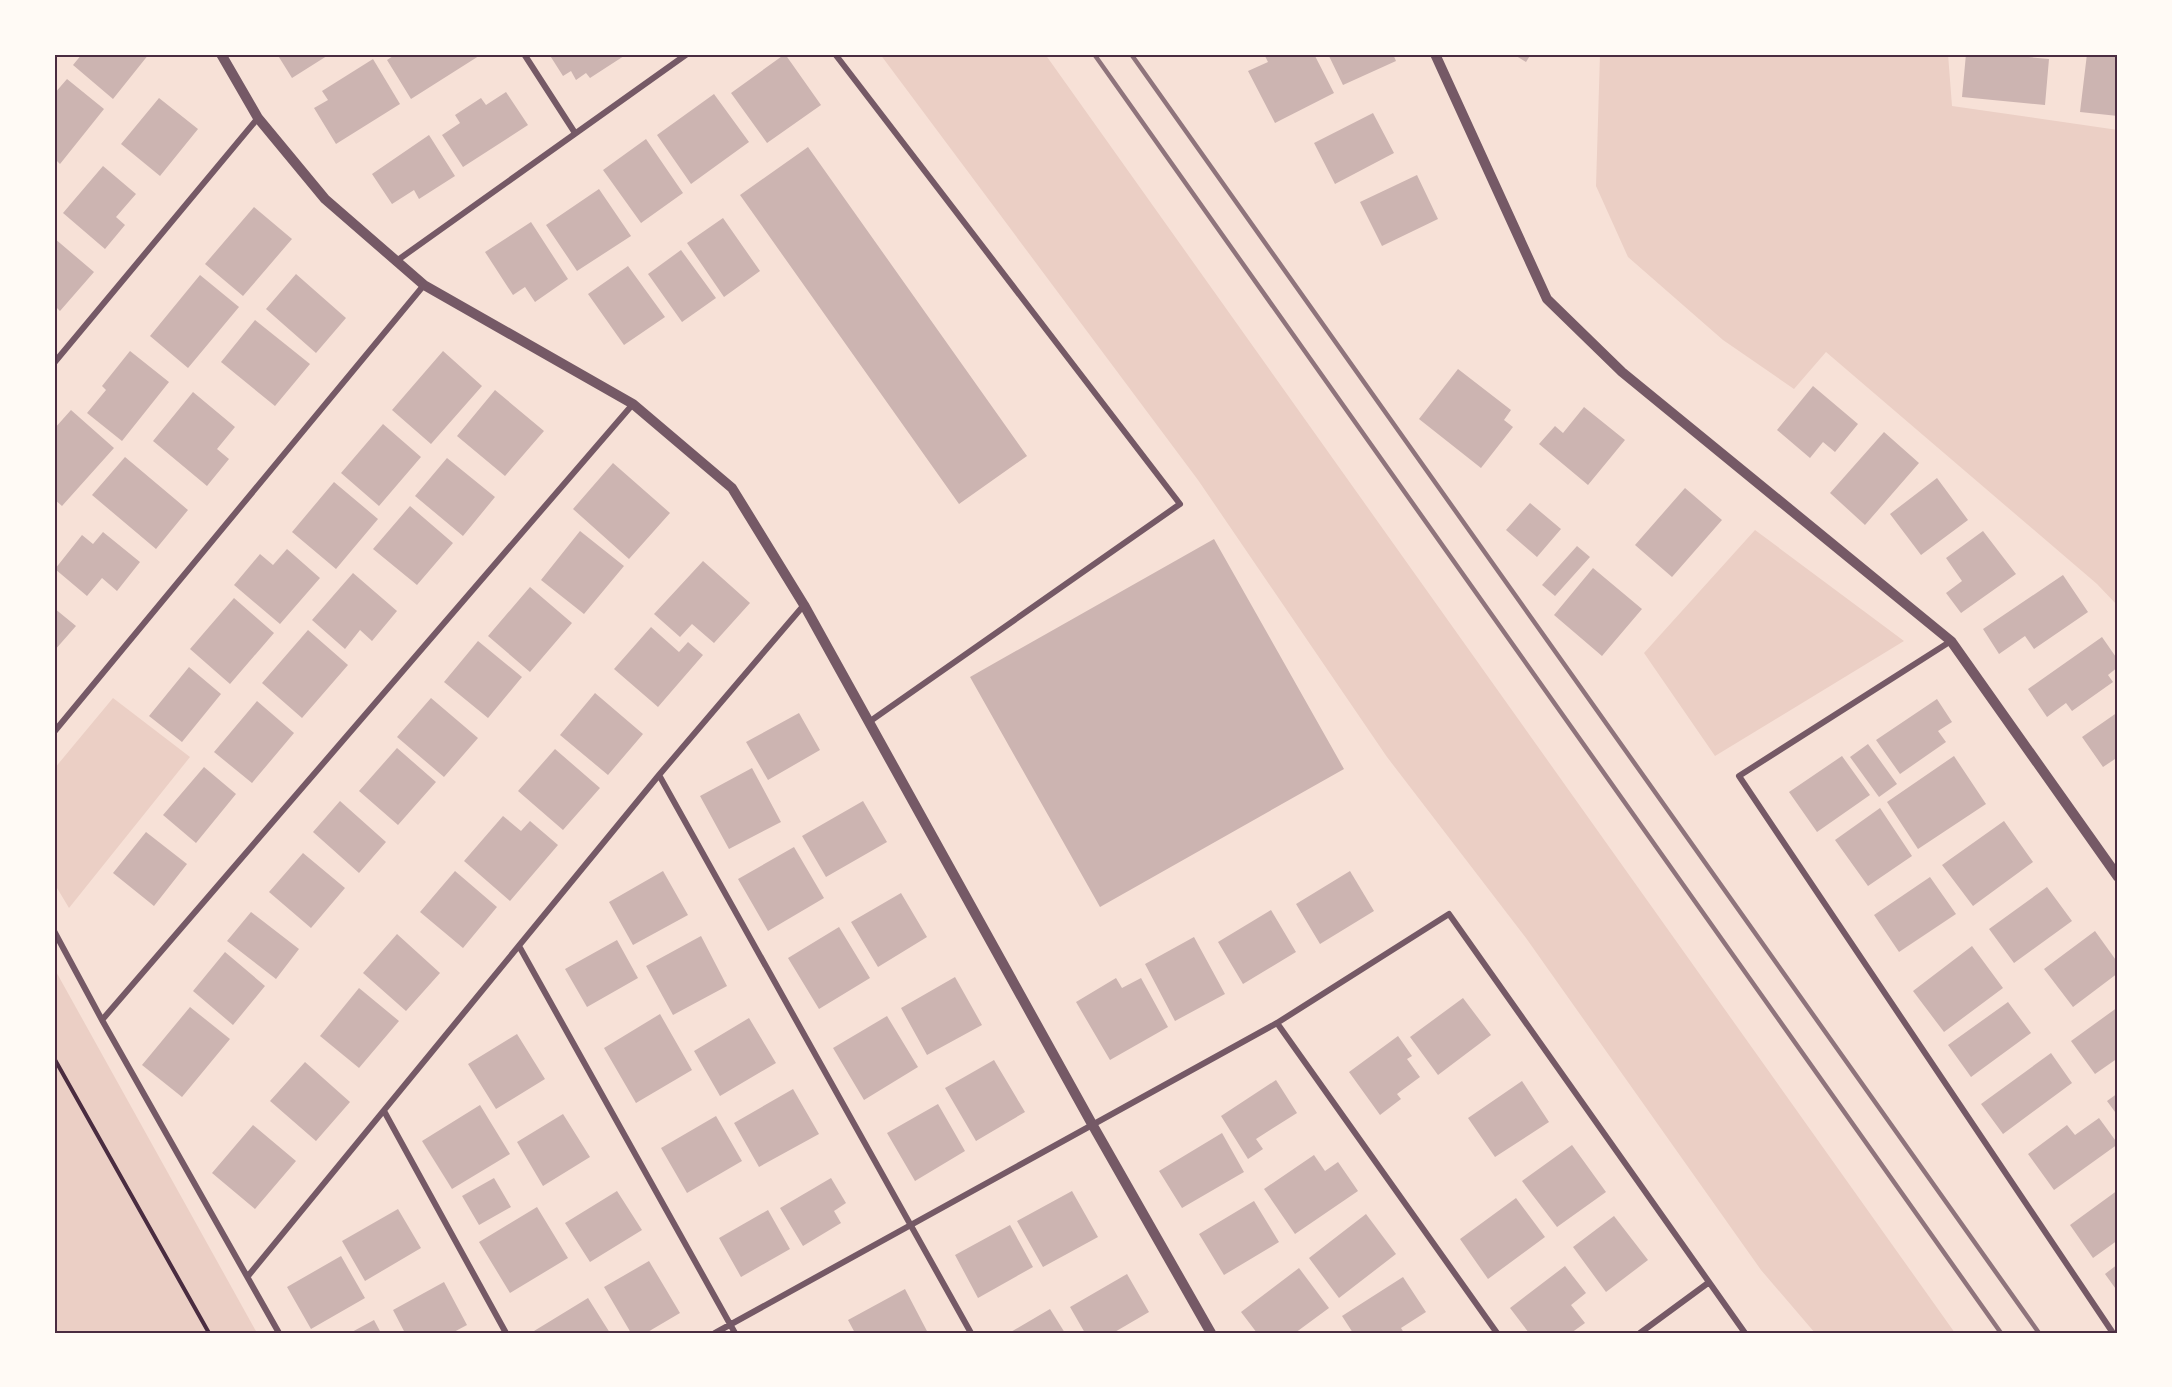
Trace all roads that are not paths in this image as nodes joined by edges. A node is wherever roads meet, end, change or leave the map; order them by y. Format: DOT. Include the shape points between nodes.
graph roads {
  1 [pos="221,54"];
  2 [pos="524,54"];
  3 [pos="687,54"];
  4 [pos="835,54"];
  5 [pos="1435,54"];
  6 [pos="258,118"];
  7 [pos="575,133"];
  8 [pos="395,262"];
  9 [pos="424,285"];
  10 [pos="54,363"];
  11 [pos="633,404"];
  12 [pos="804,604"];
  13 [pos="1951,640"];
  14 [pos="869,722"];
  15 [pos="54,732"];
  16 [pos="659,775"];
  17 [pos="2118,877"];
  18 [pos="54,931"];
  19 [pos="519,946"];
  20 [pos="102,1020"];
  21 [pos="1277,1023"];
  22 [pos="384,1112"];
  23 [pos="1092,1124"];
  24 [pos="911,1225"];
  25 [pos="248,1276"];
  26 [pos="1708,1283"];
  27 [pos="730,1324"];
  28 [pos="279,1333"];
  29 [pos="506,1333"];
  30 [pos="715,1333"];
  31 [pos="735,1333"];
  32 [pos="970,1333"];
  33 [pos="1211,1333"];
  34 [pos="1497,1333"];
  35 [pos="1640,1333"];
  36 [pos="1745,1333"];
  37 [pos="2113,1333"];
  1 -- 6 [label="street"];
  2 -- 7 [label="street"];
  3 -- 7 [label="street"];
  4 -- 14 [label="street" via="1180,504"];
  5 -- 13 [label="street" via="1547,299 1622,372"];
  6 -- 8 [label="street" via="325,200"];
  6 -- 10 [label="street"];
  7 -- 8 [label="street"];
  8 -- 9 [label="street"];
  9 -- 11 [label="street"];
  9 -- 15 [label="street"];
  11 -- 12 [label="street" via="732,488"];
  11 -- 20 [label="street"];
  12 -- 14 [label="street"];
  12 -- 16 [label="street"];
  13 -- 17 [label="street"];
  13 -- 37 [label="street" via="1738,776"];
  14 -- 23 [label="street"];
  16 -- 19 [label="street"];
  16 -- 24 [label="street"];
  18 -- 20 [label="street"];
  19 -- 22 [label="street"];
  19 -- 27 [label="street"];
  20 -- 25 [label="street"];
  21 -- 23 [label="street"];
  21 -- 26 [label="street" via="1449,914"];
  21 -- 34 [label="street"];
  22 -- 25 [label="street"];
  22 -- 29 [label="street"];
  23 -- 24 [label="street"];
  23 -- 33 [label="street"];
  24 -- 27 [label="street"];
  24 -- 32 [label="street"];
  25 -- 28 [label="street"];
  26 -- 35 [label="street"];
  26 -- 36 [label="street"];
  27 -- 30 [label="street"];
  27 -- 31 [label="street"];
}
